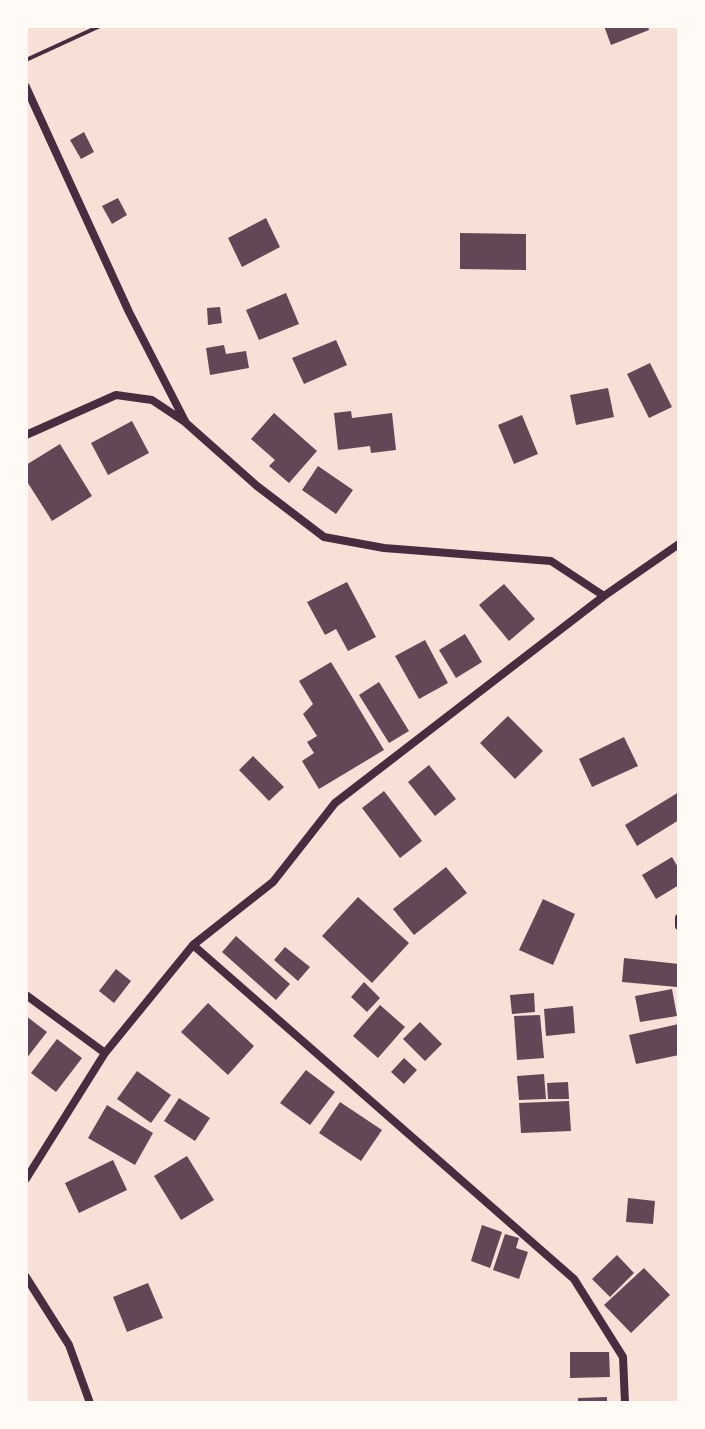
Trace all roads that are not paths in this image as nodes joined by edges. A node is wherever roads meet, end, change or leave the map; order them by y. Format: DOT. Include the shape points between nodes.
graph roads {
  1 [pos="26,87"];
  2 [pos="186,423"];
  3 [pos="26,435"];
  4 [pos="679,544"];
  5 [pos="604,596"];
  6 [pos="679,918"];
  7 [pos="679,926"];
  8 [pos="193,945"];
  9 [pos="26,995"];
  10 [pos="105,1053"];
  11 [pos="26,1179"];
  12 [pos="26,1277"];
  13 [pos="90,1403"];
  14 [pos="625,1403"];
  1 -- 2 [label="street"];
  2 -- 3 [label="street" via="152,400 116,395"];
  2 -- 5 [label="street" via="324,537 384,548 551,561"];
  4 -- 5 [label="street"];
  5 -- 8 [label="street" via="335,803 273,882"];
  6 -- 7 [label="street"];
  8 -- 10 [label="street"];
  8 -- 14 [label="street" via="574,1279 623,1357"];
  9 -- 10 [label="street"];
  10 -- 11 [label="street"];
  12 -- 13 [label="street" via="69,1345"];
}
